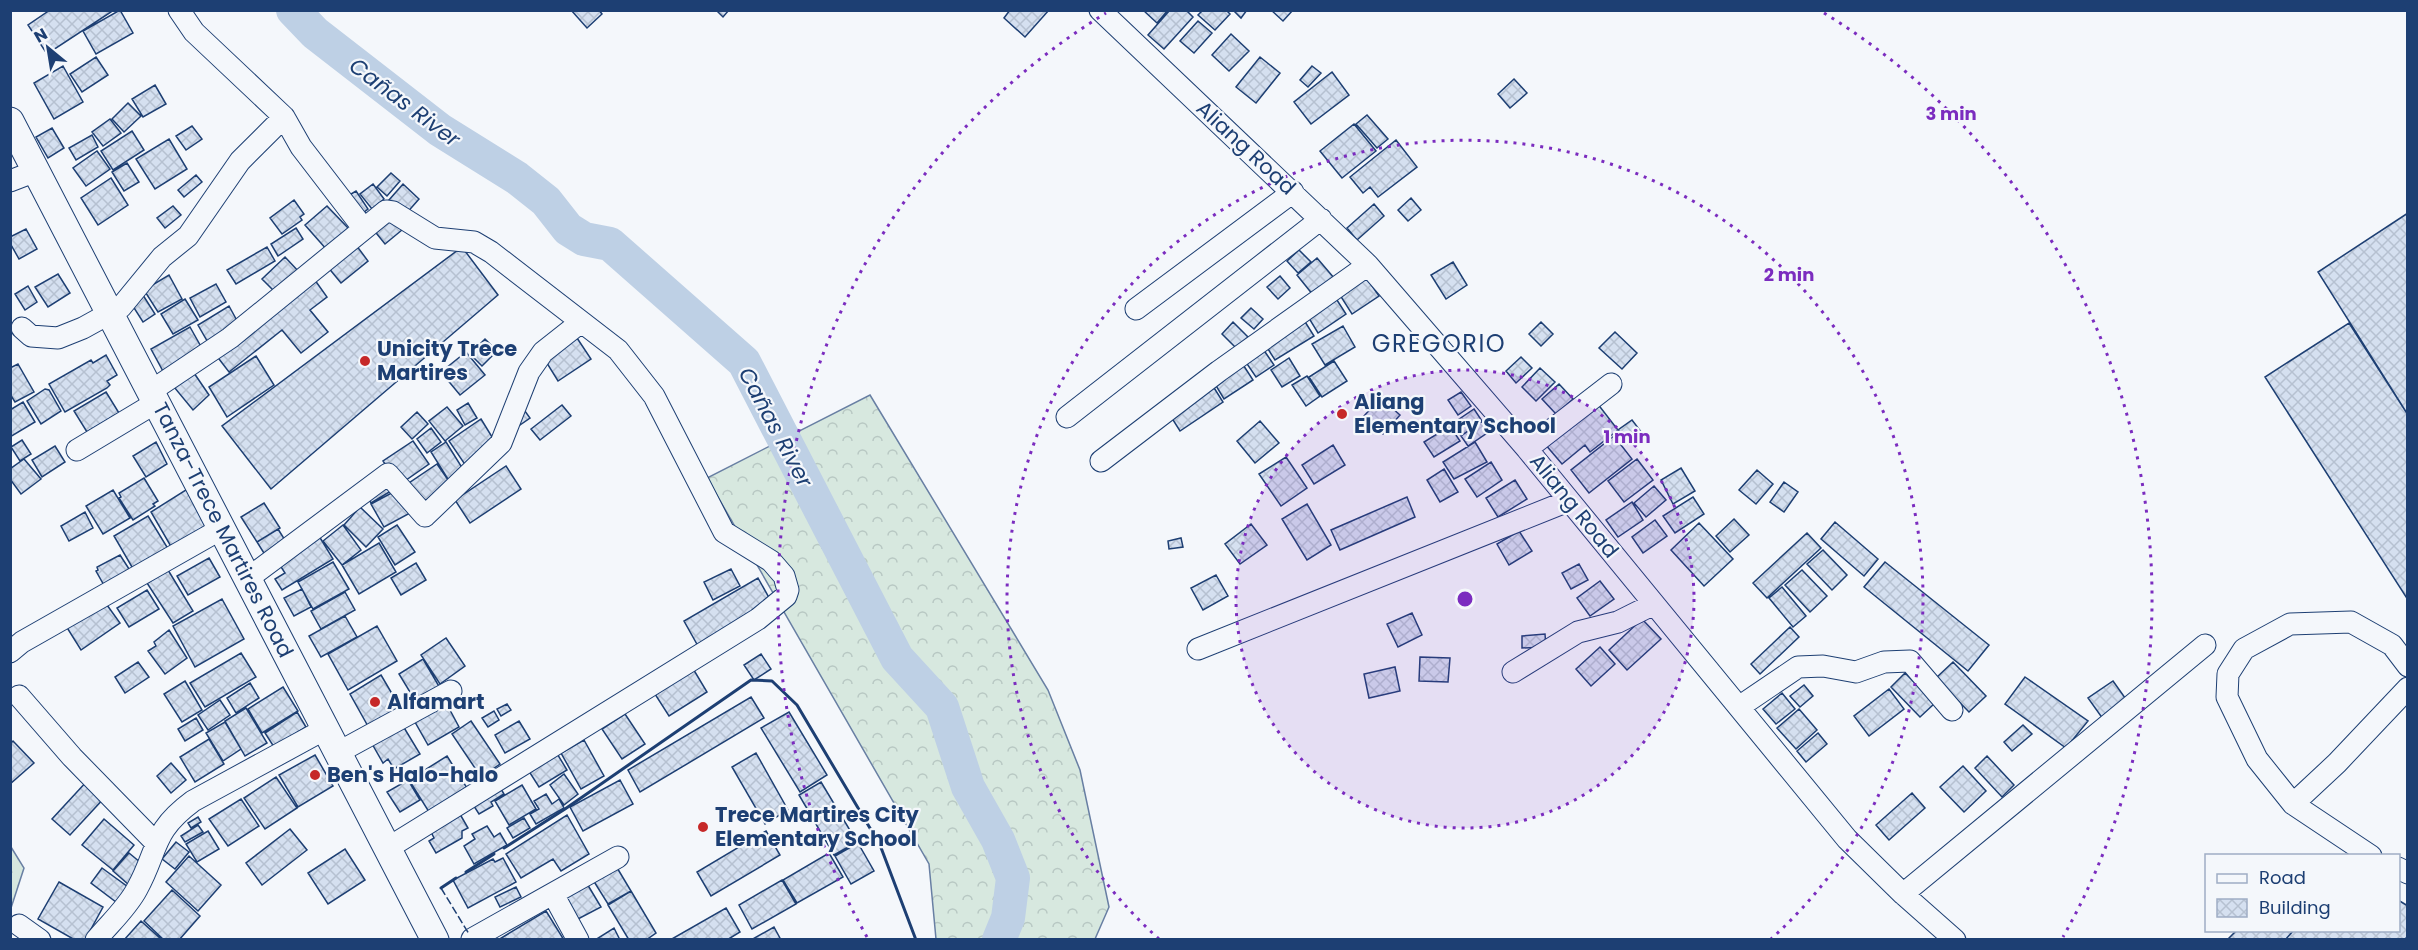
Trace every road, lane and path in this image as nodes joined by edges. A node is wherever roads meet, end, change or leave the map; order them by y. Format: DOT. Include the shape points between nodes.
graph roads {
  1 [pos="179,10"];
  2 [pos="1111,14"];
  3 [pos="284,117"];
  4 [pos="10,121"];
  5 [pos="36,171"];
  6 [pos="10,181"];
  7 [pos="1293,192"];
  8 [pos="1321,219"];
  9 [pos="364,229"];
  10 [pos="1368,265"];
  11 [pos="1136,309"];
  12 [pos="110,314"];
  13 [pos="581,322"];
  14 [pos="22,328"];
  15 [pos="1611,384"];
  16 [pos="154,397"];
  17 [pos="1067,417"];
  18 [pos="1527,449"];
  19 [pos="77,450"];
  20 [pos="1101,461"];
  21 [pos="1568,501"];
  22 [pos="221,529"];
  23 [pos="248,579"];
  24 [pos="1654,604"];
  25 [pos="2205,645"];
  26 [pos="1198,649"];
  27 [pos="10,652"];
  28 [pos="2408,666"];
  29 [pos="1512,672"];
  30 [pos="2408,688"];
  31 [pos="451,691"];
  32 [pos="20,696"];
  33 [pos="1739,707"];
  34 [pos="1952,710"];
  35 [pos="333,740"];
  36 [pos="2293,804"];
  37 [pos="155,842"];
  38 [pos="388,848"];
  39 [pos="2369,854"];
  40 [pos="618,857"];
  41 [pos="553,894"];
  42 [pos="1903,894"];
  43 [pos="19,925"];
  44 [pos="40,939"];
  45 [pos="96,939"];
  46 [pos="435,939"];
  47 [pos="472,939"];
  48 [pos="578,939"];
  49 [pos="1955,939"];
  1 -- 3 [label="street" via="194,32"];
  2 -- 7 [label="street, Aliang Road"];
  3 -- 9 [label="street" via="301,147"];
  3 -- 12 [label="street" via="240,161 189,236 162,257 121,307"];
  4 -- 5 [label="main road, Tanza-Trece Martires Road"];
  5 -- 6 [label="street"];
  5 -- 12 [label="main road, Tanza-Trece Martires Road"];
  7 -- 8 [label="street, Aliang Road"];
  7 -- 11 [label="street"];
  8 -- 10 [label="street, Aliang Road"];
  8 -- 17 [label="street"];
  9 -- 13 [label="street" via="386,211 435,238 474,242"];
  9 -- 16 [label="street"];
  10 -- 18 [label="street, Aliang Road"];
  10 -- 20 [label="street"];
  12 -- 14 [label="street" via="58,338 31,336"];
  12 -- 16 [label="main road, Tanza-Trece Martires Road"];
  13 -- 23 [label="street" via="543,352 529,372 501,443 425,516 388,474"];
  13 -- 38 [label="street" via="618,350 654,396 724,532 771,561 784,576 788,590 782,600 758,619"];
  15 -- 18 [label="street"];
  16 -- 19 [label="street"];
  16 -- 22 [label="main road, Tanza-Trece Martires Road"];
  18 -- 21 [label="street, Aliang Road"];
  21 -- 24 [label="street, Aliang Road"];
  21 -- 26 [label="street"];
  22 -- 23 [label="main road, Tanza-Trece Martires Road"];
  22 -- 27 [label="street"];
  23 -- 35 [label="main road, Tanza-Trece Martires Road"];
  24 -- 29 [label="street" via="1618,622 1578,632"];
  24 -- 33 [label="street, Aliang Road"];
  25 -- 42 [label="street"];
  28 -- 36 [label="street" via="2392,645 2351,622 2290,624 2244,649 2228,674 2227,697 2257,759"];
  30 -- 36 [label="street"];
  31 -- 35 [label="street"];
  32 -- 37 [label="street" via="72,757"];
  33 -- 34 [label="street" via="1798,667 1823,666 1856,672 1884,662 1910,661"];
  33 -- 42 [label="street, Aliang Road" via="1847,839"];
  35 -- 37 [label="street" via="193,801 167,824"];
  35 -- 38 [label="main road, Tanza-Trece Martires Road"];
  36 -- 39 [label="street"];
  37 -- 45 [label="street" via="137,889"];
  38 -- 46 [label="main road, Tanza-Trece Martires Road"];
  40 -- 41 [label="street"];
  41 -- 47 [label="street"];
  41 -- 48 [label="street"];
  42 -- 49 [label="street, Aliang Road"];
  43 -- 44 [label="street"];
}
